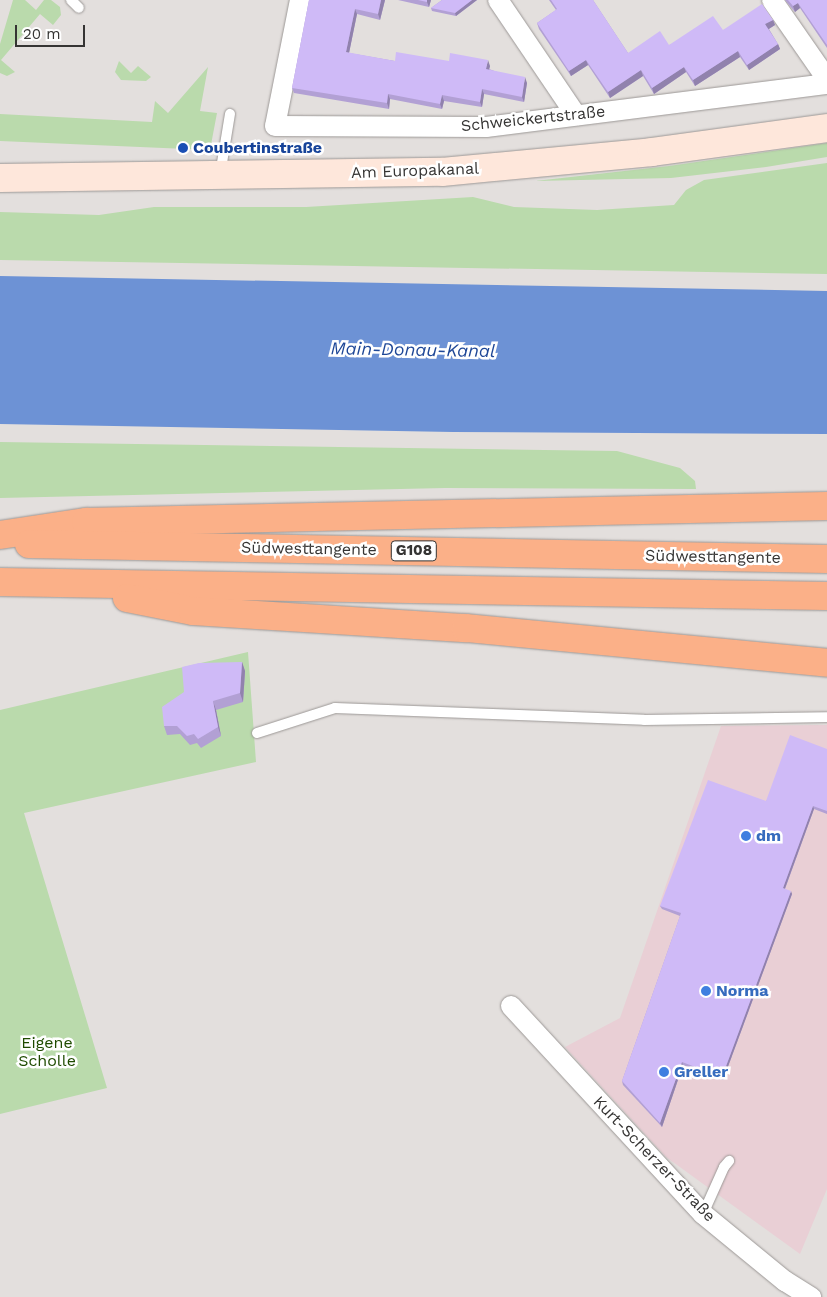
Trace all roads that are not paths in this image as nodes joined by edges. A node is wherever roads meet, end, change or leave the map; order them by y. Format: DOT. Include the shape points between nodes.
graph roads {
  1 [pos="71,0"];
  2 [pos="300,0"];
  3 [pos="498,0"];
  4 [pos="772,0"];
  5 [pos="79,8"];
  6 [pos="827,79"];
  7 [pos="827,84"];
  8 [pos="230,114"];
  9 [pos="576,115"];
  10 [pos="827,128"];
  11 [pos="220,175"];
  12 [pos="0,178"];
  13 [pos="827,506"];
  14 [pos="0,535"];
  15 [pos="0,543"];
  16 [pos="827,559"];
  17 [pos="0,582"];
  18 [pos="57,583"];
  19 [pos="827,596"];
  20 [pos="827,663"];
  21 [pos="827,717"];
  22 [pos="256,733"];
  23 [pos="511,1006"];
  24 [pos="730,1161"];
  25 [pos="704,1214"];
  26 [pos="811,1297"];
  1 -- 5 [label="lane"];
  2 -- 9 [label="street, Schweickertstraße" via="275,126 486,127"];
  3 -- 9 [label="street"];
  4 -- 6 [label="street"];
  7 -- 9 [label="street, Schweickertstraße"];
  8 -- 11 [label="lane"];
  10 -- 11 [label="main road, Am Europakanal" via="652,152 442,172"];
  11 -- 12 [label="main road, Am Europakanal"];
  13 -- 14 [label="highway" via="86,522"];
  15 -- 16 [label="highway, Südwesttangente / G108"];
  17 -- 18 [label="highway"];
  18 -- 19 [label="highway"];
  18 -- 20 [label="highway" via="193,611 466,628"];
  21 -- 22 [label="lane" via="644,720 335,708"];
  23 -- 25 [label="street, Kurt-Scherzer-Straße"];
  24 -- 25 [label="lane" via="724,1167"];
  25 -- 26 [label="street, Kurt-Scherzer-Straße" via="785,1281"];
}
